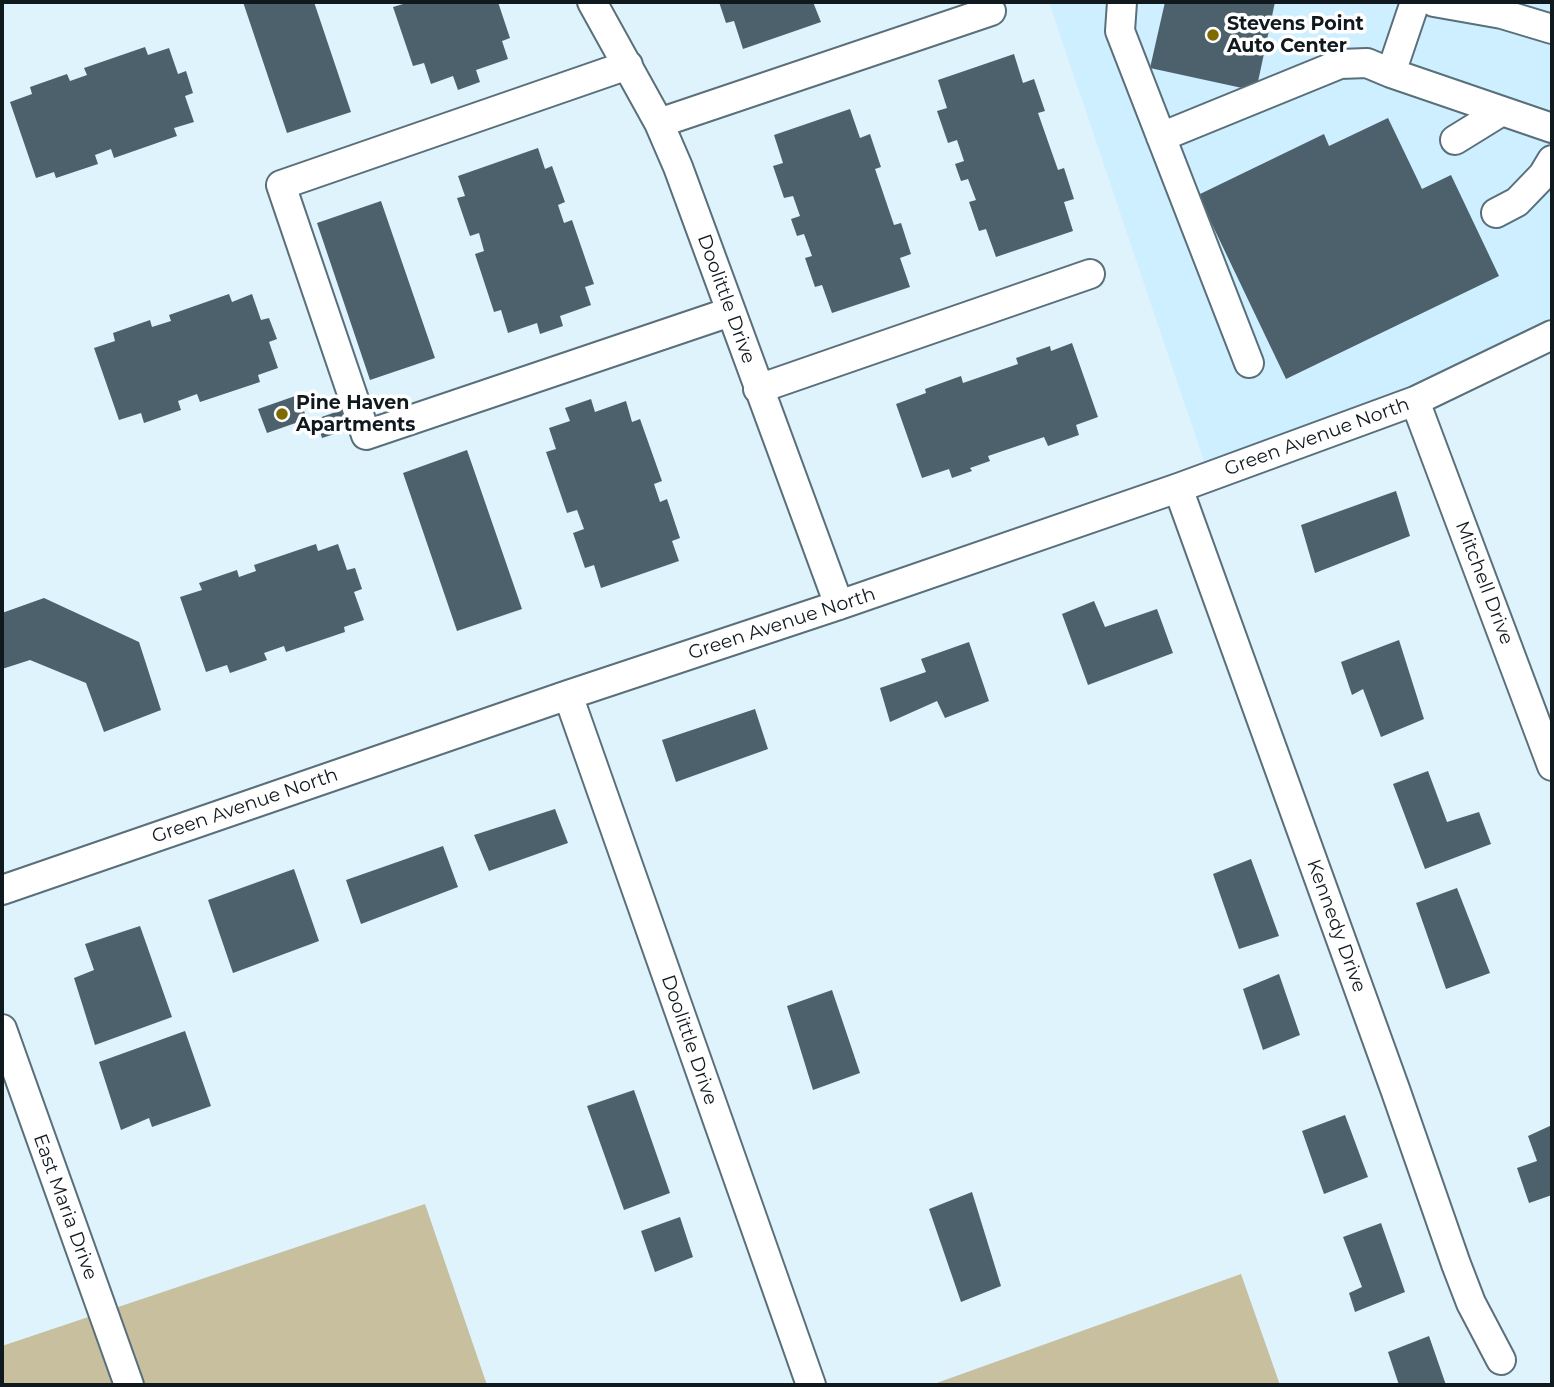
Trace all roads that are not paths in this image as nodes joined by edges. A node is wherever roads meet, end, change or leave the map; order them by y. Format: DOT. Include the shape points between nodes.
graph roads {
  1 [pos="592,2"];
  2 [pos="1122,2"];
  3 [pos="1415,2"];
  4 [pos="1434,2"];
  5 [pos="990,10"];
  6 [pos="1552,29"];
  7 [pos="628,65"];
  8 [pos="1391,73"];
  9 [pos="1502,111"];
  10 [pos="659,123"];
  11 [pos="1552,128"];
  12 [pos="1161,137"];
  13 [pos="1455,140"];
  14 [pos="1552,160"];
  15 [pos="1496,213"];
  16 [pos="1090,274"];
  17 [pos="730,312"];
  18 [pos="1552,335"];
  19 [pos="1249,363"];
  20 [pos="758,389"];
  21 [pos="1415,401"];
  22 [pos="1178,488"];
  23 [pos="839,605"];
  24 [pos="568,695"];
  25 [pos="1552,766"];
  26 [pos="2,890"];
  27 [pos="2,1029"];
  28 [pos="1502,1360"];
  29 [pos="129,1385"];
  30 [pos="811,1385"];
  1 -- 7 [label="street, Doolittle Drive"];
  2 -- 12 [label="street" via="1120,31"];
  3 -- 8 [label="street"];
  4 -- 6 [label="street"];
  5 -- 10 [label="street"];
  7 -- 10 [label="street, Doolittle Drive"];
  7 -- 17 [label="street" via="281,184 366,435"];
  8 -- 9 [label="street"];
  8 -- 12 [label="street" via="1367,63 1340,64"];
  9 -- 11 [label="street"];
  9 -- 13 [label="street"];
  10 -- 17 [label="street, Doolittle Drive"];
  12 -- 19 [label="street"];
  14 -- 15 [label="street" via="1517,202"];
  16 -- 20 [label="street"];
  17 -- 20 [label="street, Doolittle Drive"];
  18 -- 21 [label="street, Green Avenue North"];
  20 -- 23 [label="street, Doolittle Drive"];
  21 -- 22 [label="street, Green Avenue North"];
  21 -- 25 [label="street, Mitchell Drive"];
  22 -- 23 [label="street, Green Avenue North"];
  22 -- 28 [label="street, Kennedy Drive" via="1456,1264"];
  23 -- 24 [label="street, Green Avenue North"];
  24 -- 26 [label="street, Green Avenue North"];
  24 -- 30 [label="street, Doolittle Drive"];
  27 -- 29 [label="street, East Maria Drive"];
}
